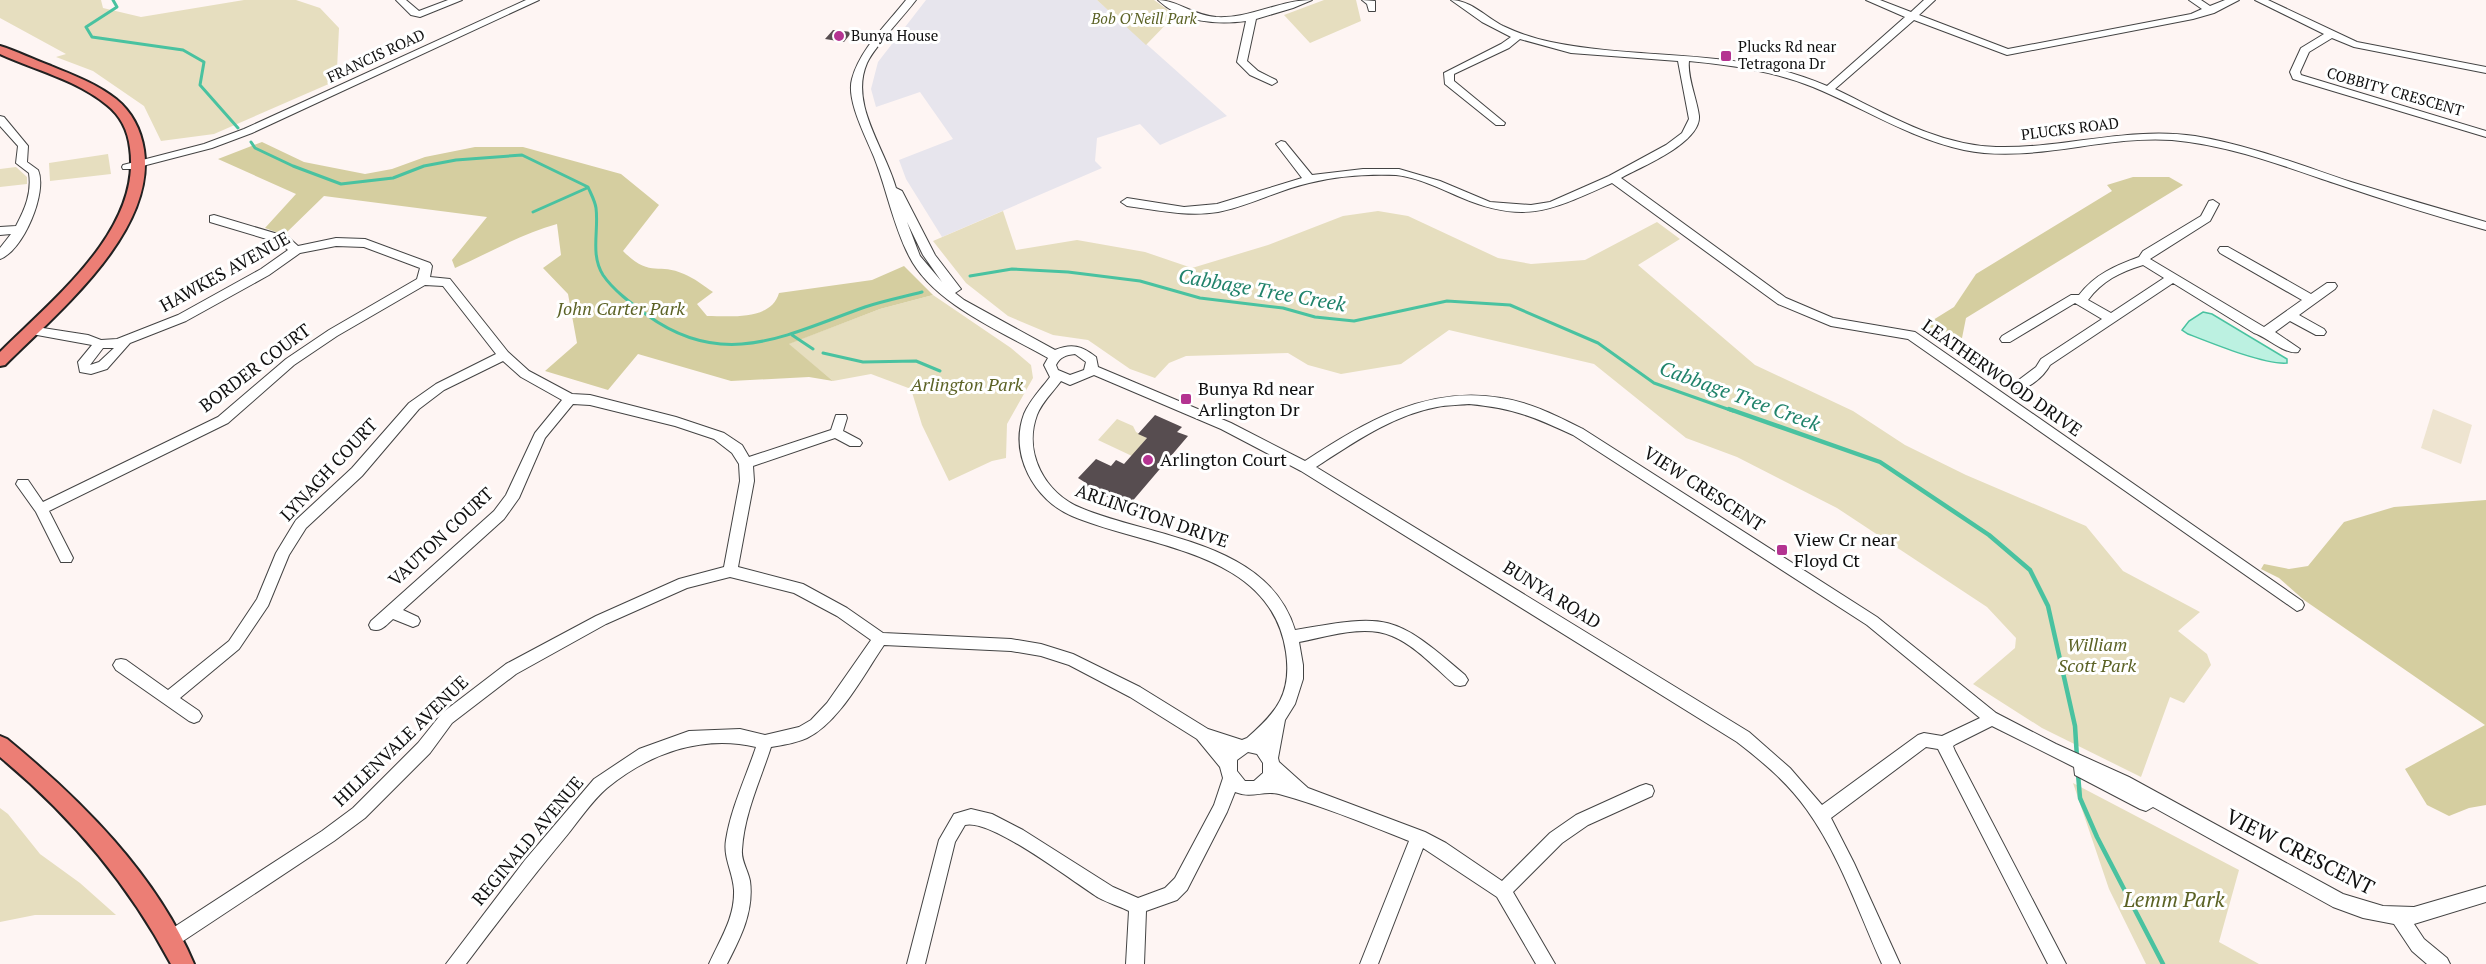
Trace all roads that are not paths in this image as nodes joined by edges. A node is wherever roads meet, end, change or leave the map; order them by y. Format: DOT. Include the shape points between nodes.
graph roads {
  1 [pos="401,0"];
  2 [pos="457,0"];
  3 [pos="534,0"];
  4 [pos="911,0"];
  5 [pos="1163,0"];
  6 [pos="1307,0"];
  7 [pos="1456,0"];
  8 [pos="1871,0"];
  9 [pos="1930,0"];
  10 [pos="2194,0"];
  11 [pos="2234,0"];
  12 [pos="2260,0"];
  13 [pos="2211,11"];
  14 [pos="1912,16"];
  15 [pos="1251,19"];
  16 [pos="2331,34"];
  17 [pos="1518,36"];
  18 [pos="0,50"];
  19 [pos="1682,58"];
  20 [pos="2486,70"];
  21 [pos="1272,82"];
  22 [pos="1828,90"];
  23 [pos="0,119"];
  24 [pos="1500,123"];
  25 [pos="2486,134"];
  26 [pos="1281,144"];
  27 [pos="133,162"];
  28 [pos="1613,178"];
  29 [pos="1309,179"];
  30 [pos="1127,202"];
  31 [pos="2213,204"];
  32 [pos="214,219"];
  33 [pos="2486,226"];
  34 [pos="19,230"];
  35 [pos="0,231"];
  36 [pos="2224,249"];
  37 [pos="296,250"];
  38 [pos="0,255"];
  39 [pos="2144,260"];
  40 [pos="2171,279"];
  41 [pos="423,281"];
  42 [pos="2331,286"];
  43 [pos="2081,300"];
  44 [pos="2311,300"];
  45 [pos="2290,315"];
  46 [pos="2112,319"];
  47 [pos="30,330"];
  48 [pos="2266,332"];
  49 [pos="2320,332"];
  50 [pos="2006,339"];
  51 [pos="126,340"];
  52 [pos="100,344"];
  53 [pos="2294,349"];
  54 [pos="0,350"];
  55 [pos="504,356"];
  56 [pos="1055,356"];
  57 [pos="0,361"];
  58 [pos="1092,369"];
  59 [pos="1057,377"];
  60 [pos="2020,385"];
  61 [pos="570,399"];
  62 [pos="841,418"];
  63 [pos="836,434"];
  64 [pos="855,443"];
  65 [pos="746,463"];
  66 [pos="1306,467"];
  67 [pos="23,484"];
  68 [pos="40,509"];
  69 [pos="66,558"];
  70 [pos="730,571"];
  71 [pos="2297,605"];
  72 [pos="391,610"];
  73 [pos="413,621"];
  74 [pos="375,625"];
  75 [pos="1291,637"];
  76 [pos="880,639"];
  77 [pos="121,665"];
  78 [pos="1460,680"];
  79 [pos="169,698"];
  80 [pos="194,716"];
  81 [pos="1991,718"];
  82 [pos="1278,721"];
  83 [pos="1203,734"];
  84 [pos="765,742"];
  85 [pos="1945,742"];
  86 [pos="0,745"];
  87 [pos="1246,746"];
  88 [pos="1272,762"];
  89 [pos="1234,776"];
  90 [pos="1264,783"];
  91 [pos="1646,791"];
  92 [pos="1306,794"];
  93 [pos="1820,816"];
  94 [pos="1419,837"];
  95 [pos="1503,891"];
  96 [pos="2486,894"];
  97 [pos="1138,906"];
  98 [pos="2400,918"];
  99 [pos="171,939"];
  100 [pos="183,964"];
  101 [pos="455,964"];
  102 [pos="718,964"];
  103 [pos="916,964"];
  104 [pos="1135,964"];
  105 [pos="1369,964"];
  106 [pos="1546,964"];
  107 [pos="1891,964"];
  108 [pos="2057,964"];
  109 [pos="2441,964"];
  1 -- 2 [label="street" via="420,14"];
  3 -- 27 [label="street, FRANCIS ROAD" via="208,146"];
  4 -- 56 [label="street" via="863,60 856,82 859,107 897,212 922,268 935,283 960,303"];
  5 -- 15 [label="street" via="1178,10 1206,18"];
  6 -- 15 [label="street"];
  7 -- 17 [label="street, PLUCKS ROAD" via="1491,24"];
  8 -- 14 [label="street"];
  9 -- 14 [label="street"];
  10 -- 13 [label="street"];
  11 -- 13 [label="street"];
  12 -- 16 [label="street"];
  13 -- 14 [label="street" via="2007,52"];
  14 -- 22 [label="street"];
  15 -- 21 [label="street" via="1242,62"];
  16 -- 20 [label="street" via="2363,46"];
  16 -- 25 [label="street, COBBITY CRESCENT" via="2302,53 2294,77"];
  17 -- 19 [label="street, PLUCKS ROAD" via="1571,49"];
  17 -- 24 [label="street" via="1449,73 1449,82"];
  18 -- 27 [label="main road" via="64,75 98,94 120,126"];
  19 -- 22 [label="street, PLUCKS ROAD" via="1762,68"];
  19 -- 28 [label="street" via="1694,119 1686,135"];
  22 -- 33 [label="street, PLUCKS ROAD" via="1897,125 1953,144 2028,152 2138,136 2200,140"];
  23 -- 34 [label="street" via="23,146 21,163 35,175 32,203"];
  26 -- 29 [label="street"];
  27 -- 47 [label="main road" via="131,201 108,244 64,297"];
  27 -- 54 [label="main road" via="117,208 95,247 60,290"];
  28 -- 29 [label="street" via="1566,201 1531,209 1488,205 1399,172"];
  28 -- 71 [label="street, LEATHERWOOD DRIVE" via="1782,301 1808,315 1856,329 1911,335"];
  29 -- 30 [label="street" via="1218,208 1184,211"];
  31 -- 39 [label="street" via="2206,218 2147,254"];
  32 -- 37 [label="street" via="284,240"];
  34 -- 35 [label="street"];
  34 -- 38 [label="street"];
  36 -- 44 [label="street"];
  37 -- 41 [label="street, HAWKES AVENUE" via="336,242 365,243 426,266"];
  37 -- 51 [label="street, HAWKES AVENUE" via="265,272 182,318"];
  39 -- 40 [label="street"];
  39 -- 43 [label="street" via="2117,269 2093,285"];
  40 -- 46 [label="street"];
  40 -- 48 [label="street"];
  41 -- 55 [label="street" via="446,282"];
  41 -- 68 [label="street, BORDER COURT" via="290,362 223,420"];
  42 -- 44 [label="street"];
  43 -- 46 [label="street"];
  43 -- 50 [label="street" via="2068,300"];
  44 -- 45 [label="street"];
  45 -- 48 [label="street"];
  45 -- 49 [label="street"];
  46 -- 60 [label="street" via="2045,362 2041,370"];
  47 -- 52 [label="street, HAWKES AVENUE"];
  47 -- 57 [label="main road"];
  48 -- 53 [label="street"];
  51 -- 52 [label="street, HAWKES AVENUE"];
  51 -- 52 [label="street" via="103,366 84,369 84,362"];
  55 -- 61 [label="street" via="525,374"];
  55 -- 79 [label="street, LYNAGH COURT" via="440,387 414,406 357,472 301,524 283,553 263,602 234,645"];
  56 -- 58 [label="street" via="1066,351 1085,352 1092,360"];
  56 -- 59 [label="street" via="1050,365"];
  58 -- 59 [label="street" via="1077,379"];
  58 -- 66 [label="street, BUNYA ROAD" via="1226,426"];
  59 -- 75 [label="street, ARLINGTON DRIVE" via="1030,414 1026,431 1025,450 1041,485 1063,506 1076,512 1209,553 1241,569 1278,607"];
  61 -- 65 [label="street" via="628,409 719,436 737,449"];
  61 -- 72 [label="street, VAUTON COURT" via="540,436 512,498 499,515"];
  62 -- 63 [label="street"];
  63 -- 64 [label="street"];
  63 -- 65 [label="street"];
  65 -- 70 [label="street" via="744,506"];
  66 -- 81 [label="street, VIEW CRESCENT" via="1401,411 1426,402 1483,398 1541,413 1578,432 1872,621"];
  66 -- 93 [label="street, BUNYA ROAD" via="1726,726 1767,756"];
  67 -- 68 [label="street"];
  68 -- 69 [label="street"];
  70 -- 76 [label="street, HILLENVALE AVENUE" via="798,588"];
  70 -- 99 [label="street, HILLENVALE AVENUE" via="684,584 611,615 511,669 447,718 424,748 358,813"];
  72 -- 73 [label="street, VAUTON COURT"];
  72 -- 74 [label="street, VAUTON COURT"];
  75 -- 78 [label="street" via="1367,625 1390,628"];
  75 -- 82 [label="street, ARLINGTON DRIVE" via="1295,683"];
  76 -- 83 [label="street" via="1041,650 1073,660 1135,692"];
  76 -- 84 [label="street, REGINALD AVENUE" via="816,725 802,733"];
  77 -- 79 [label="street"];
  79 -- 80 [label="street"];
  81 -- 85 [label="street"];
  81 -- 98 [label="street, VIEW CRESCENT" via="2168,815 2198,826 2339,901 2375,915"];
  82 -- 87 [label="street, ARLINGTON DRIVE"];
  82 -- 88 [label="street, ARLINGTON DRIVE"];
  83 -- 87 [label="street"];
  83 -- 89 [label="street"];
  84 -- 101 [label="street, REGINALD AVENUE" via="741,736 689,738 645,754 616,772 585,799"];
  84 -- 102 [label="street" via="733,855 741,876 744,906"];
  85 -- 93 [label="street" via="1924,740"];
  85 -- 108 [label="street" via="1947,753"];
  86 -- 99 [label="main road" via="48,784 104,843"];
  87 -- 88 [label="street" via="1258,747"];
  87 -- 89 [label="street" via="1232,753"];
  88 -- 90 [label="street"];
  88 -- 92 [label="street"];
  89 -- 90 [label="street"];
  89 -- 97 [label="street" via="1181,884 1171,894"];
  90 -- 92 [label="street"];
  91 -- 95 [label="street" via="1556,838"];
  92 -- 94 [label="street"];
  93 -- 107 [label="street, BUNYA ROAD"];
  94 -- 95 [label="street"];
  94 -- 105 [label="street"];
  95 -- 106 [label="street"];
  96 -- 98 [label="street, VIEW CRESCENT" via="2419,916"];
  97 -- 103 [label="street" via="1107,893 1017,835 986,819 970,816 960,819 949,834"];
  97 -- 104 [label="street"];
  98 -- 109 [label="street" via="2418,945"];
  99 -- 100 [label="main road"];
}
